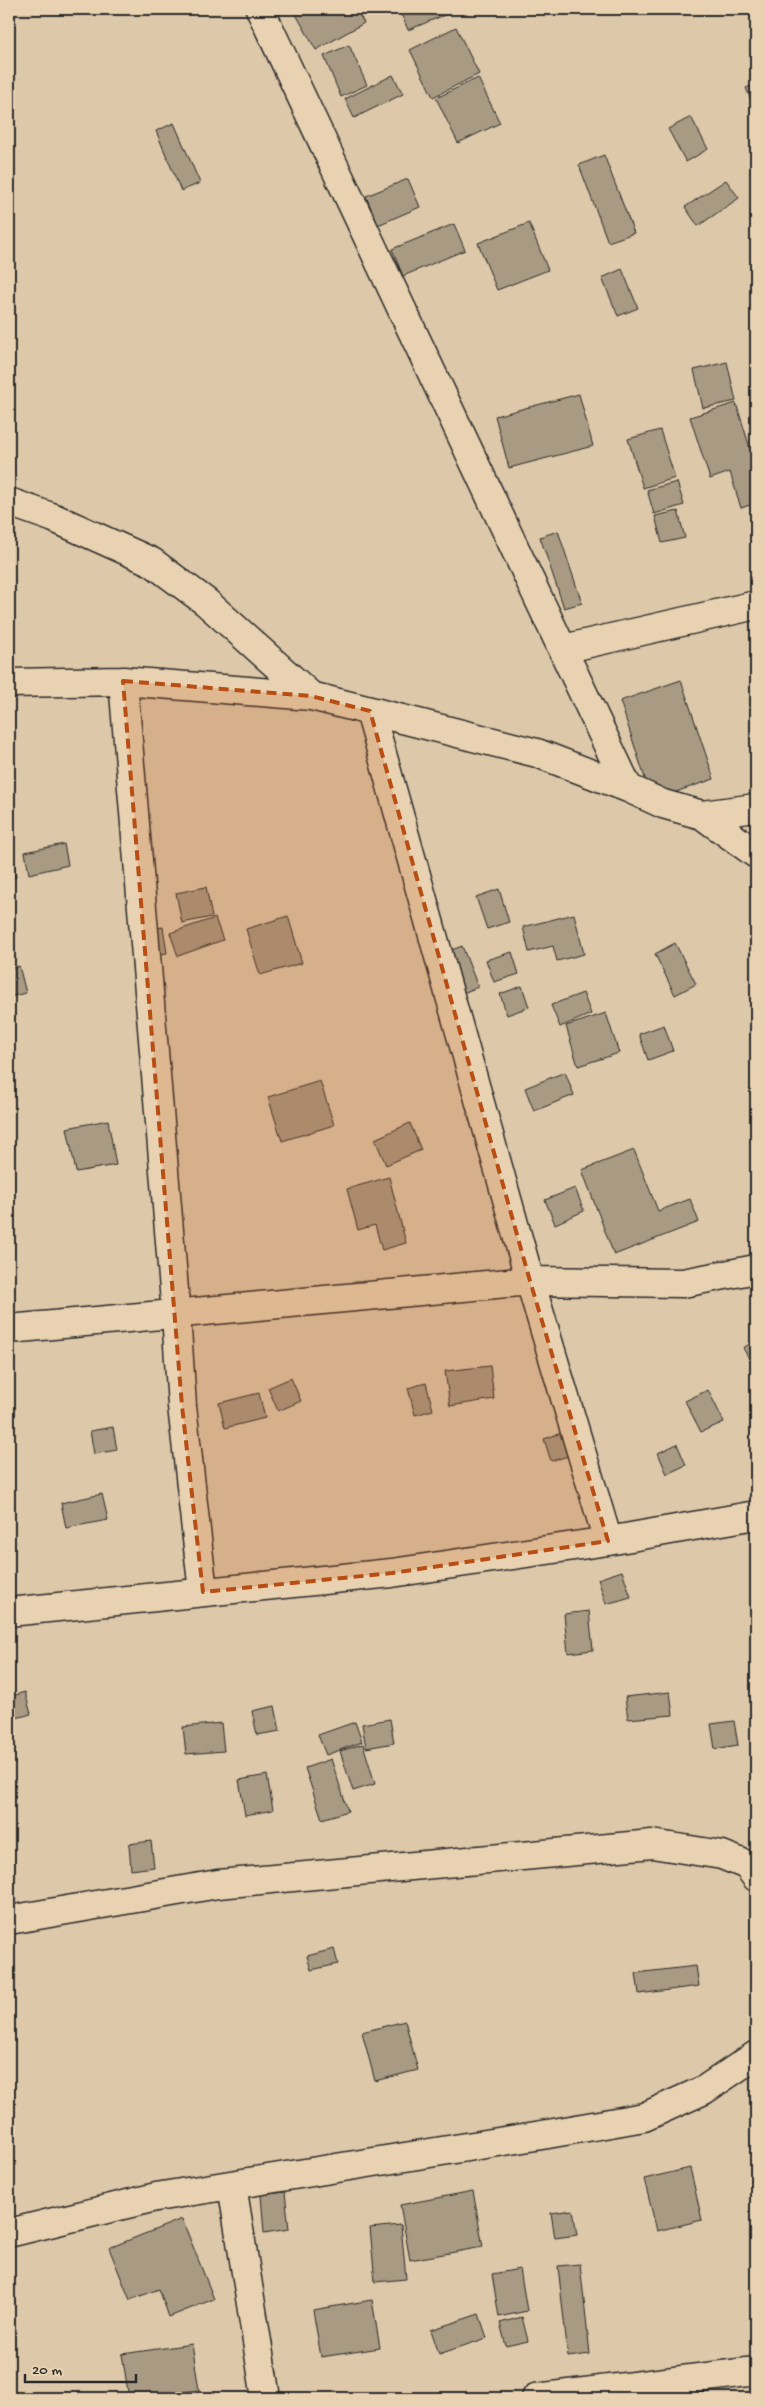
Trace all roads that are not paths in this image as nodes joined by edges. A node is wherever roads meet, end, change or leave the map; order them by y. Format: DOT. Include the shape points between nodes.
graph roads {
  1 [pos="260,9"];
  2 [pos="9,502"];
  3 [pos="756,605"];
  4 [pos="563,649"];
  5 [pos="123,681"];
  6 [pos="9,683"];
  7 [pos="311,696"];
  8 [pos="370,711"];
  9 [pos="628,788"];
  10 [pos="756,808"];
  11 [pos="702,815"];
  12 [pos="756,854"];
  13 [pos="756,1269"];
  14 [pos="530,1281"];
  15 [pos="176,1314"];
  16 [pos="9,1329"];
  17 [pos="756,1515"];
  18 [pos="608,1541"];
  19 [pos="203,1592"];
  20 [pos="9,1612"];
  21 [pos="756,1877"];
  22 [pos="9,1920"];
  23 [pos="756,2055"];
  24 [pos="232,2185"];
  25 [pos="9,2233"];
  26 [pos="756,2370"];
  27 [pos="266,2398"];
  28 [pos="536,2398"];
  1 -- 4 [label="street"];
  2 -- 7 [label="street" via="54,518 152,562 206,602"];
  3 -- 4 [label="street"];
  4 -- 9 [label="street"];
  5 -- 6 [label="street"];
  5 -- 7 [label="street"];
  5 -- 15 [label="street"];
  7 -- 8 [label="street"];
  8 -- 9 [label="street" via="537,753"];
  8 -- 14 [label="street"];
  9 -- 11 [label="street" via="663,804"];
  10 -- 11 [label="street"];
  11 -- 12 [label="street"];
  13 -- 14 [label="street" via="683,1283"];
  14 -- 15 [label="street"];
  14 -- 18 [label="street"];
  15 -- 16 [label="street"];
  15 -- 19 [label="street" via="182,1406"];
  17 -- 18 [label="street"];
  18 -- 19 [label="street" via="392,1573"];
  19 -- 20 [label="street"];
  21 -- 22 [label="street" via="747,1865 722,1855 652,1844 218,1884"];
  23 -- 24 [label="street" via="704,2090 644,2117"];
  24 -- 25 [label="street" via="156,2197"];
  24 -- 27 [label="street"];
  26 -- 28 [label="street"];
}
